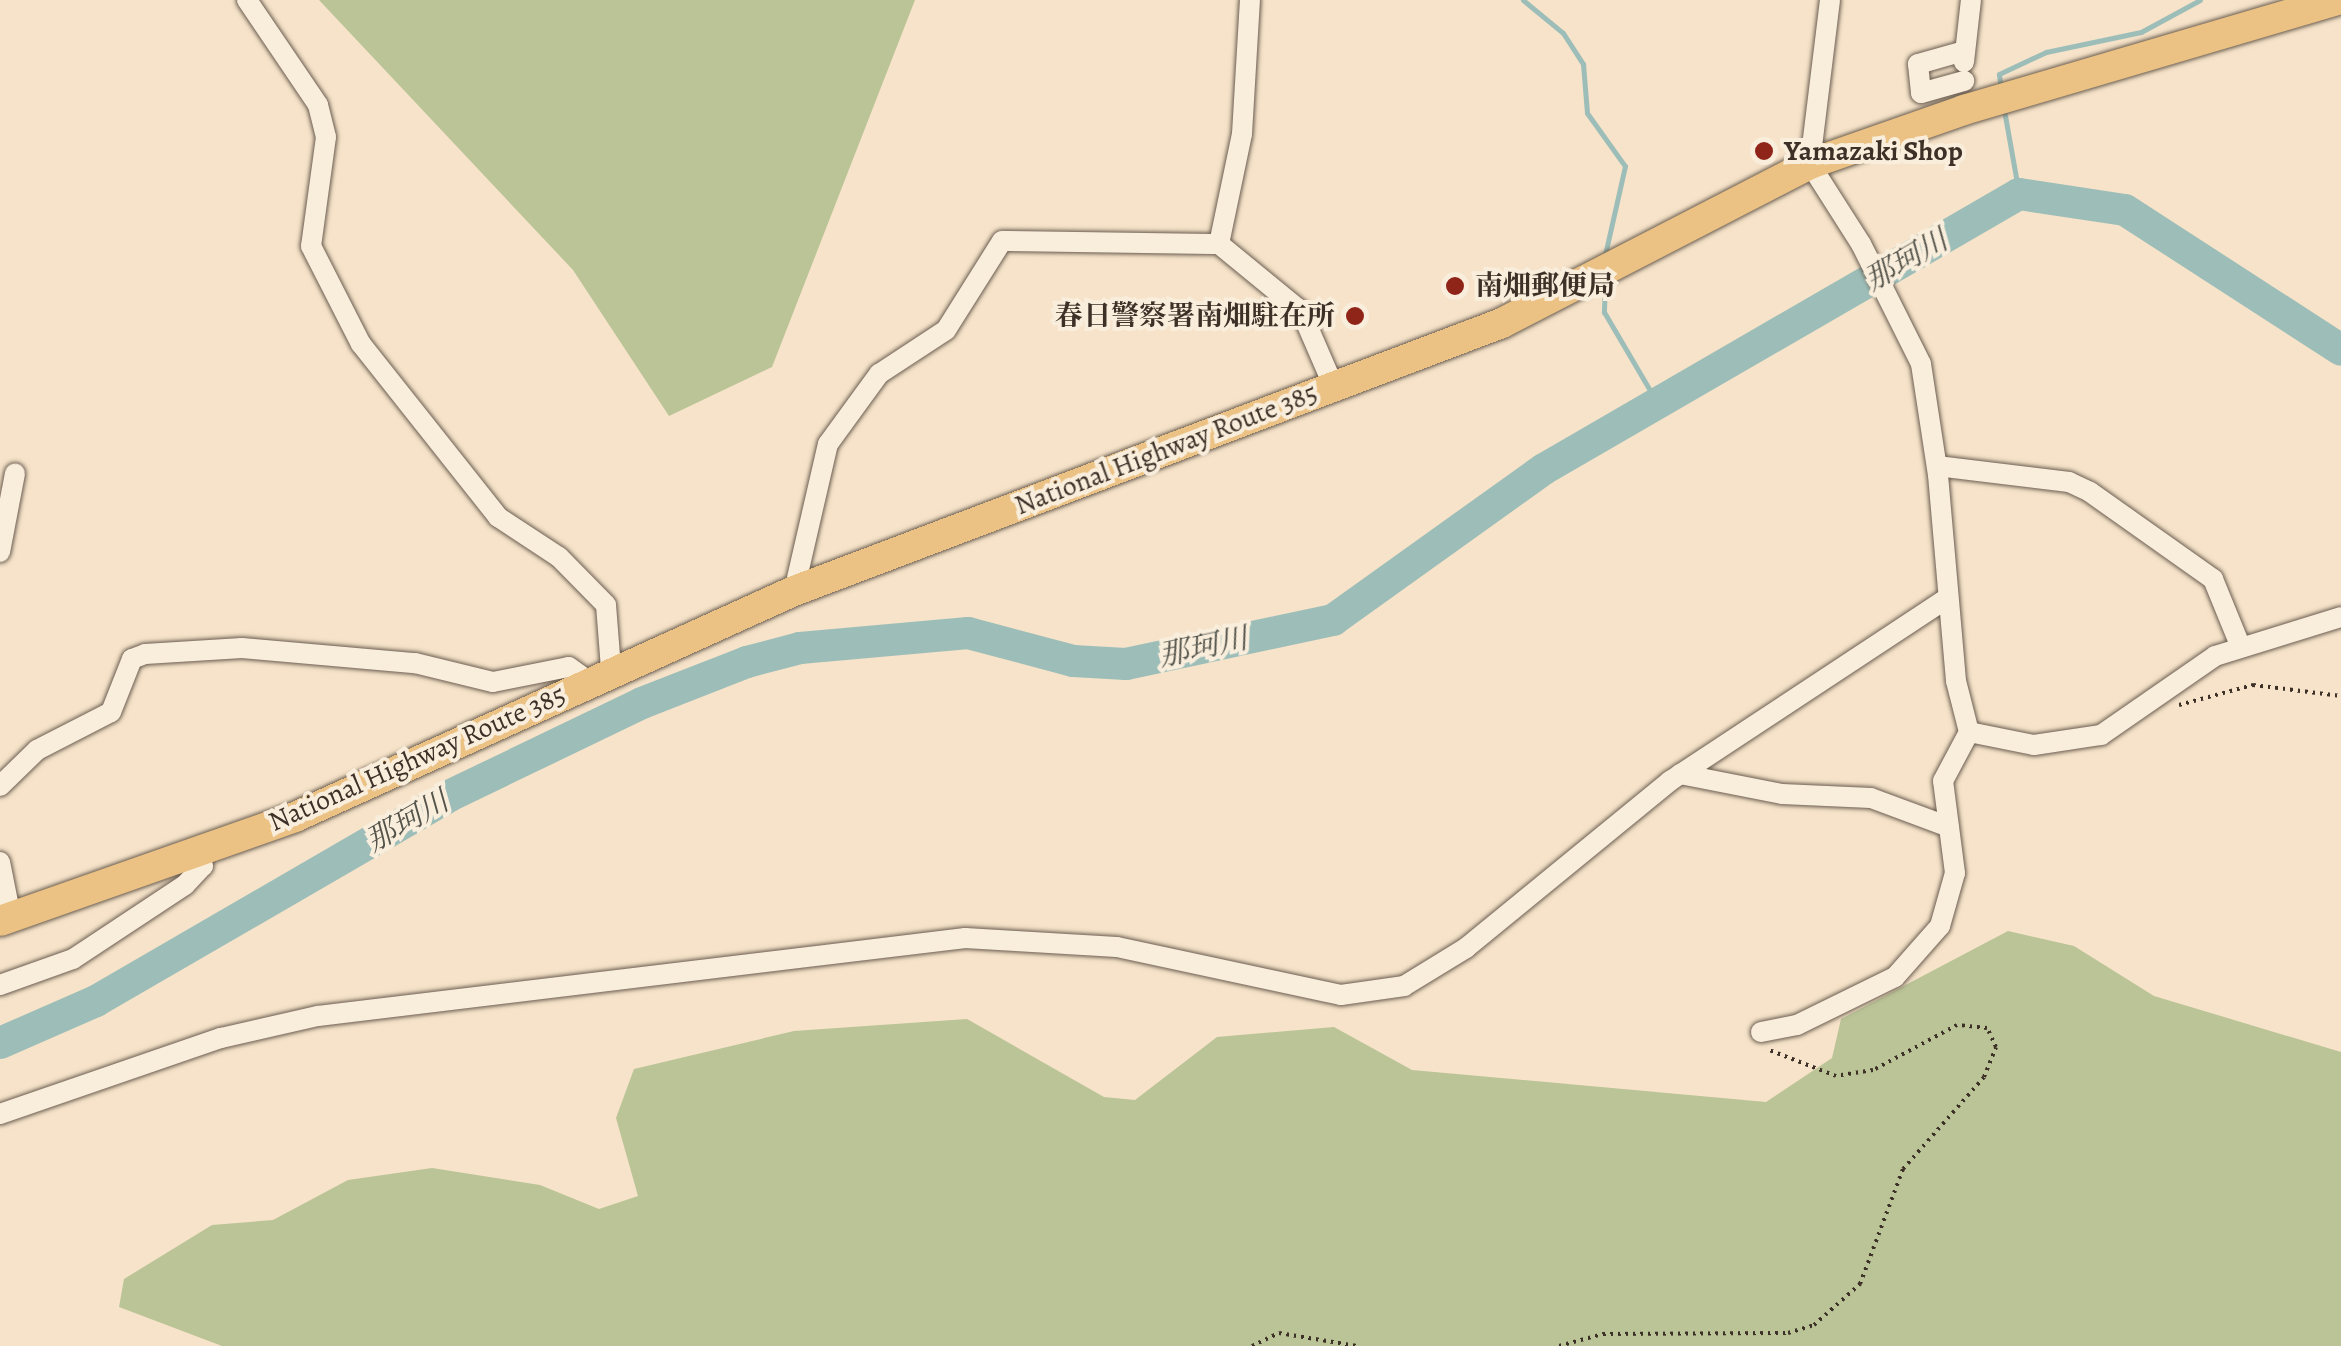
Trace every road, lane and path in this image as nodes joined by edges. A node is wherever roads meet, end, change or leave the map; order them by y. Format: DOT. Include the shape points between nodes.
graph roads {
  1 [pos="247,0"];
  2 [pos="1250,0"];
  3 [pos="1972,0"];
  4 [pos="2337,0"];
  5 [pos="1829,9"];
  6 [pos="1964,51"];
  7 [pos="1964,95"];
  8 [pos="1810,164"];
  9 [pos="1219,244"];
  10 [pos="1333,385"];
  11 [pos="1937,466"];
  12 [pos="15,473"];
  13 [pos="0,552"];
  14 [pos="794,591"];
  15 [pos="1948,598"];
  16 [pos="2341,617"];
  17 [pos="2240,645"];
  18 [pos="600,675"];
  19 [pos="2341,696"];
  20 [pos="2140,704"];
  21 [pos="1968,732"];
  22 [pos="1680,774"];
  23 [pos="0,786"];
  24 [pos="1949,828"];
  25 [pos="196,850"];
  26 [pos="0,862"];
  27 [pos="6,919"];
  28 [pos="0,985"];
  29 [pos="1761,1032"];
  30 [pos="0,1114"];
  31 [pos="1252,1346"];
  32 [pos="1357,1346"];
  33 [pos="1559,1346"];
  1 -- 18 [label="street" via="318,105 326,137 311,246 361,344 498,518 559,557 606,605"];
  2 -- 9 [label="street" via="1242,134"];
  3 -- 6 [label="street"];
  4 -- 7 [label="highway, National Highway Route 385"];
  5 -- 8 [label="street"];
  6 -- 7 [label="street"];
  6 -- 7 [label="street" via="1918,64 1921,94"];
  7 -- 8 [label="highway, National Highway Route 385"];
  8 -- 10 [label="highway, National Highway Route 385" via="1502,322"];
  8 -- 11 [label="street" via="1910,336 1929,394"];
  9 -- 10 [label="street" via="1301,311"];
  9 -- 14 [label="street" via="1002,242 946,330 878,374 828,444"];
  10 -- 14 [label="highway, National Highway Route 385"];
  11 -- 15 [label="street"];
  11 -- 17 [label="street" via="2069,482 2090,492 2213,579"];
  12 -- 13 [label="street"];
  14 -- 18 [label="highway, National Highway Route 385"];
  15 -- 21 [label="street"];
  15 -- 22 [label="street"];
  16 -- 17 [label="street"];
  17 -- 20 [label="street" via="2180,674"];
  18 -- 23 [label="street" via="569,666 492,682 415,663 242,648 146,654 132,660 111,712 36,750"];
  18 -- 25 [label="highway, National Highway Route 385" via="295,817"];
  19 -- 20 [label="path" via="2253,685 2186,705"];
  20 -- 21 [label="street" via="2101,736 2070,743 1996,742"];
  21 -- 24 [label="street" via="1944,781"];
  22 -- 24 [label="street" via="1736,788 1871,798"];
  22 -- 30 [label="street" via="1466,948 1404,986 1371,993 1309,991 1117,947 965,938 318,1016 221,1038"];
  24 -- 29 [label="street" via="1953,896 1919,954 1862,996"];
  25 -- 27 [label="highway, National Highway Route 385"];
  25 -- 28 [label="street" via="203,866 185,885 74,959"];
  26 -- 27 [label="street"];
  29 -- 33 [label="path" via="1768,1049 1836,1076 1872,1070 1957,1025 1988,1028 1996,1046 1984,1078 1903,1169 1860,1284 1814,1324 1788,1333 1603,1334"];
  31 -- 32 [label="path" via="1279,1333"];
}
